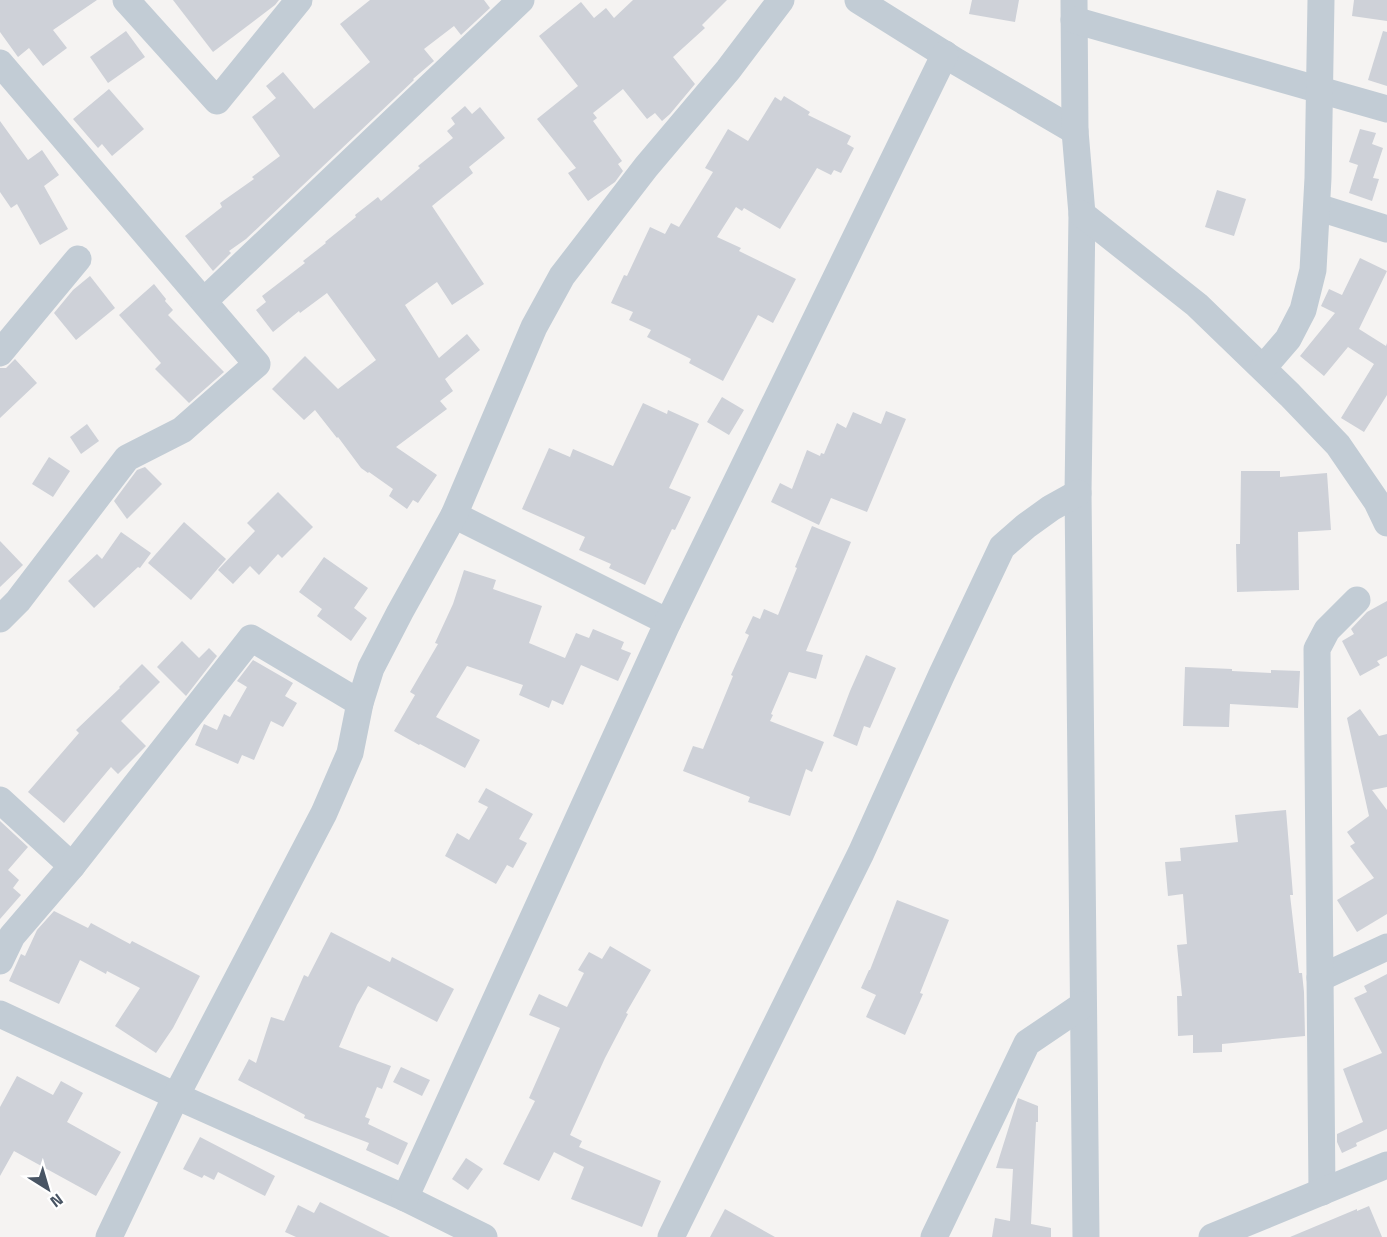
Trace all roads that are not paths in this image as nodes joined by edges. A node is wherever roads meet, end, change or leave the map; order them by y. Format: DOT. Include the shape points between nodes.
graph roads {
  1 [pos="126,0"];
  2 [pos="299,0"];
  3 [pos="521,0"];
  4 [pos="781,0"];
  5 [pos="858,0"];
  6 [pos="1321,0"];
  7 [pos="1074,10"];
  8 [pos="945,54"];
  9 [pos="0,63"];
  10 [pos="1320,90"];
  11 [pos="1387,109"];
  12 [pos="1075,131"];
  13 [pos="1317,207"];
  14 [pos="1082,214"];
  15 [pos="1387,229"];
  16 [pos="78,259"];
  17 [pos="204,301"];
  18 [pos="0,353"];
  19 [pos="1263,368"];
  20 [pos="1078,493"];
  21 [pos="454,515"];
  22 [pos="1387,523"];
  23 [pos="1357,600"];
  24 [pos="0,619"];
  25 [pos="668,622"];
  26 [pos="360,704"];
  27 [pos="0,800"];
  28 [pos="72,866"];
  29 [pos="6,932"];
  30 [pos="1387,947"];
  31 [pos="0,962"];
  32 [pos="1320,978"];
  33 [pos="1083,1005"];
  34 [pos="0,1014"];
  35 [pos="176,1096"];
  36 [pos="1387,1165"];
  37 [pos="1322,1192"];
  38 [pos="405,1198"];
  39 [pos="109,1237"];
  40 [pos="484,1237"];
  41 [pos="671,1237"];
  42 [pos="934,1237"];
  43 [pos="1086,1237"];
  44 [pos="1212,1237"];
  1 -- 2 [label="street" via="217,100"];
  3 -- 17 [label="street"];
  4 -- 21 [label="street" via="562,276 534,327"];
  5 -- 8 [label="street"];
  6 -- 10 [label="street"];
  7 -- 10 [label="street"];
  7 -- 12 [label="street"];
  8 -- 12 [label="street"];
  8 -- 25 [label="street"];
  9 -- 17 [label="street"];
  10 -- 11 [label="street"];
  10 -- 13 [label="street"];
  12 -- 14 [label="street"];
  13 -- 15 [label="street"];
  13 -- 19 [label="street" via="1313,270 1303,310 1287,339"];
  14 -- 19 [label="street" via="1197,305"];
  14 -- 20 [label="street"];
  16 -- 18 [label="street"];
  17 -- 24 [label="street" via="257,364 182,430 127,458"];
  19 -- 22 [label="street" via="1338,445"];
  20 -- 33 [label="street"];
  20 -- 41 [label="street" via="1051,508 1002,547 861,853"];
  21 -- 25 [label="street"];
  21 -- 26 [label="street" via="371,668"];
  23 -- 32 [label="street" via="1327,630 1317,649"];
  25 -- 38 [label="street"];
  26 -- 28 [label="street" via="252,639"];
  26 -- 35 [label="street" via="350,753 324,813"];
  27 -- 28 [label="street"];
  28 -- 29 [label="street"];
  29 -- 31 [label="street"];
  30 -- 32 [label="street"];
  32 -- 37 [label="street"];
  33 -- 42 [label="street" via="1027,1043"];
  33 -- 43 [label="street"];
  34 -- 35 [label="street"];
  35 -- 38 [label="street"];
  35 -- 39 [label="street"];
  36 -- 37 [label="street"];
  37 -- 44 [label="street"];
  38 -- 40 [label="street"];
}
